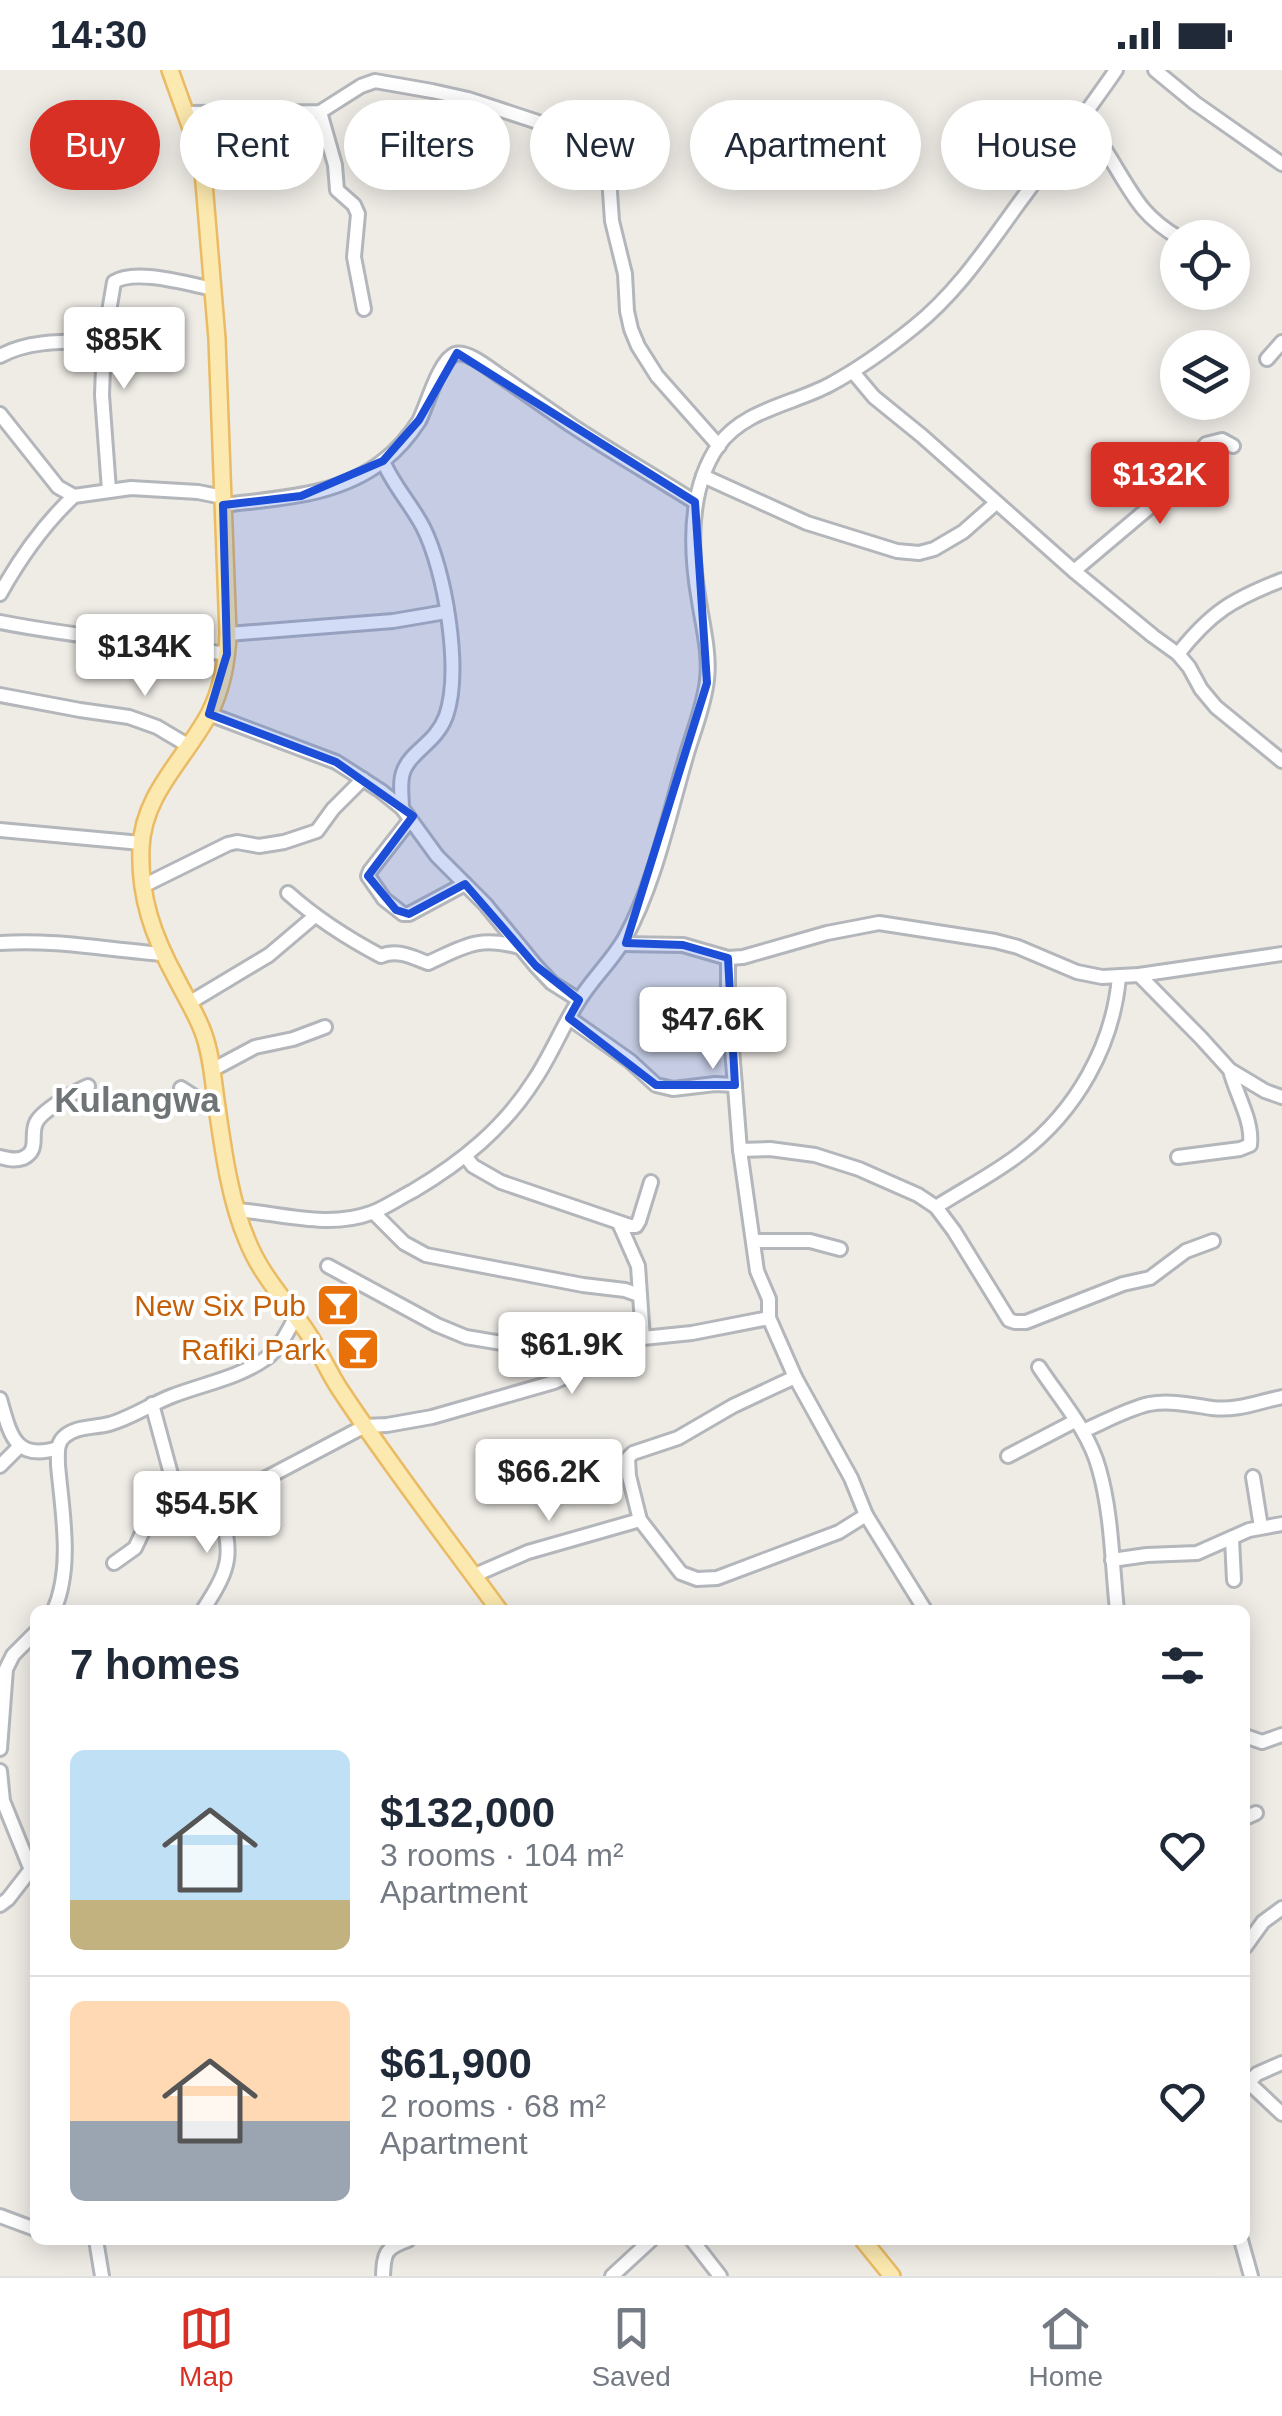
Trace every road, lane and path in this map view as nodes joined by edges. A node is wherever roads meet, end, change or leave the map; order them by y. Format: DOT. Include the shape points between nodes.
graph roads {
  1 [pos="170,70"];
  2 [pos="1116,70"];
  3 [pos="1155,70"];
  4 [pos="182,100"];
  5 [pos="1096,100"];
  6 [pos="324,109"];
  7 [pos="324,126"];
  8 [pos="1112,161"];
  9 [pos="1282,164"];
  10 [pos="205,190"];
  11 [pos="1029,190"];
  12 [pos="1160,226"];
  13 [pos="213,289"];
  14 [pos="364,309"];
  15 [pos="104,342"];
  16 [pos="1282,342"];
  17 [pos="0,356"];
  18 [pos="1267,359"];
  19 [pos="853,372"];
  20 [pos="0,414"];
  21 [pos="718,446"];
  22 [pos="1233,446"];
  23 [pos="384,461"];
  24 [pos="703,476"];
  25 [pos="109,490"];
  26 [pos="74,496"];
  27 [pos="223,501"];
  28 [pos="695,502"];
  29 [pos="996,503"];
  30 [pos="1074,571"];
  31 [pos="1282,580"];
  32 [pos="0,594"];
  33 [pos="446,612"];
  34 [pos="0,622"];
  35 [pos="228,634"];
  36 [pos="227,654"];
  37 [pos="1178,654"];
  38 [pos="0,695"];
  39 [pos="209,714"];
  40 [pos="189,746"];
  41 [pos="1282,762"];
  42 [pos="363,779"];
  43 [pos="406,814"];
  44 [pos="0,830"];
  45 [pos="141,843"];
  46 [pos="465,884"];
  47 [pos="143,886"];
  48 [pos="288,893"];
  49 [pos="315,916"];
  50 [pos="0,942"];
  51 [pos="622,944"];
  52 [pos="519,947"];
  53 [pos="164,954"];
  54 [pos="1282,954"];
  55 [pos="728,958"];
  56 [pos="1139,975"];
  57 [pos="1119,977"];
  58 [pos="578,1000"];
  59 [pos="189,1003"];
  60 [pos="570,1018"];
  61 [pos="325,1027"];
  62 [pos="212,1070"];
  63 [pos="1230,1070"];
  64 [pos="735,1085"];
  65 [pos="88,1086"];
  66 [pos="182,1088"];
  67 [pos="1282,1098"];
  68 [pos="217,1108"];
  69 [pos="740,1150"];
  70 [pos="0,1157"];
  71 [pos="466,1157"];
  72 [pos="1178,1158"];
  73 [pos="651,1182"];
  74 [pos="936,1207"];
  75 [pos="236,1210"];
  76 [pos="374,1213"];
  77 [pos="619,1222"];
  78 [pos="753,1241"];
  79 [pos="1213,1241"];
  80 [pos="840,1249"];
  81 [pos="328,1266"];
  82 [pos="640,1295"];
  83 [pos="296,1316"];
  84 [pos="768,1318"];
  85 [pos="642,1338"];
  86 [pos="1039,1367"];
  87 [pos="576,1372"];
  88 [pos="795,1377"];
  89 [pos="1282,1397"];
  90 [pos="0,1398"];
  91 [pos="152,1404"];
  92 [pos="366,1426"];
  93 [pos="1079,1426"];
  94 [pos="18,1447"];
  95 [pos="58,1448"];
  96 [pos="1008,1456"];
  97 [pos="0,1466"];
  98 [pos="1253,1478"];
  99 [pos="219,1503"];
  100 [pos="182,1515"];
  101 [pos="866,1515"];
  102 [pos="640,1520"];
  103 [pos="1282,1524"];
  104 [pos="1260,1527"];
  105 [pos="1232,1539"];
  106 [pos="1112,1560"];
  107 [pos="114,1562"];
  108 [pos="475,1575"];
  109 [pos="1234,1580"];
  110 [pos="56,1605"];
  111 [pos="206,1605"];
  112 [pos="496,1605"];
  113 [pos="922,1605"];
  114 [pos="1116,1605"];
  115 [pos="30,1637"];
  116 [pos="2,1686"];
  117 [pos="1282,1735"];
  118 [pos="1250,1738"];
  119 [pos="0,1749"];
  120 [pos="0,1771"];
  121 [pos="30,1860"];
  122 [pos="30,1870"];
  123 [pos="0,1905"];
  124 [pos="1282,1908"];
  125 [pos="1250,1940"];
  126 [pos="1282,2063"];
  127 [pos="1250,2081"];
  128 [pos="1250,2087"];
  129 [pos="1282,2114"];
  130 [pos="0,2216"];
  131 [pos="30,2228"];
  132 [pos="97,2245"];
  133 [pos="393,2245"];
  134 [pos="646,2245"];
  135 [pos="696,2245"];
  136 [pos="867,2245"];
  137 [pos="1242,2245"];
  138 [pos="102,2276"];
  139 [pos="383,2276"];
  140 [pos="612,2276"];
  141 [pos="720,2276"];
  142 [pos="892,2276"];
  143 [pos="1251,2276"];
  1 -- 4 [label="main road"];
  2 -- 5 [label="street"];
  3 -- 9 [label="street"];
  6 -- 21 [label="street" via="361,86 393,82 598,135 607,150 630,328 658,376"];
  7 -- 14 [label="street" via="337,190 358,214 354,257"];
  8 -- 12 [label="street"];
  10 -- 13 [label="main road"];
  11 -- 19 [label="street" via="950,295"];
  13 -- 15 [label="street" via="117,278"];
  13 -- 27 [label="main road"];
  15 -- 17 [label="street" via="46,343"];
  15 -- 25 [label="street"];
  16 -- 18 [label="street"];
  19 -- 21 [label="street" via="755,416"];
  19 -- 29 [label="street"];
  20 -- 26 [label="street" via="58,487"];
  21 -- 24 [label="street"];
  22 -- 30 [label="street" via="1222,440 1206,444 1170,490"];
  23 -- 27 [label="street" via="301,496"];
  23 -- 28 [label="street" via="419,420 450,356 464,354"];
  23 -- 33 [label="street" via="430,542"];
  24 -- 28 [label="street"];
  24 -- 29 [label="street" via="807,523 919,554 963,532"];
  25 -- 26 [label="street"];
  25 -- 27 [label="street" via="167,489"];
  26 -- 32 [label="street"];
  27 -- 35 [label="main road"];
  28 -- 51 [label="street" via="707,683 650,878"];
  29 -- 30 [label="street"];
  30 -- 37 [label="street"];
  31 -- 37 [label="street" via="1216,612"];
  33 -- 35 [label="street"];
  33 -- 43 [label="street" via="451,699 440,731 402,772"];
  34 -- 36 [label="street"];
  35 -- 36 [label="main road"];
  36 -- 39 [label="main road"];
  37 -- 41 [label="street" via="1216,707"];
  38 -- 40 [label="street" via="129,716"];
  39 -- 40 [label="main road"];
  39 -- 42 [label="street" via="336,762"];
  40 -- 45 [label="main road" via="160,786"];
  42 -- 43 [label="street"];
  42 -- 47 [label="street" via="317,831 258,846 228,844"];
  43 -- 46 [label="street"];
  43 -- 46 [label="street" via="368,876 384,899 409,914"];
  44 -- 45 [label="street"];
  45 -- 47 [label="main road"];
  46 -- 52 [label="street"];
  47 -- 53 [label="main road"];
  48 -- 49 [label="street"];
  49 -- 52 [label="street" via="381,956 391,952 428,964 474,942"];
  49 -- 59 [label="street" via="270,955"];
  50 -- 53 [label="street"];
  51 -- 55 [label="street" via="683,945"];
  51 -- 58 [label="street"];
  52 -- 58 [label="street"];
  53 -- 59 [label="main road"];
  54 -- 56 [label="street"];
  55 -- 57 [label="street" via="880,924 996,941 1077,972"];
  55 -- 64 [label="street"];
  56 -- 57 [label="street"];
  56 -- 63 [label="street"];
  57 -- 74 [label="street" via="1109,1032 1061,1113 1022,1152"];
  58 -- 60 [label="street"];
  59 -- 62 [label="main road"];
  60 -- 64 [label="street" via="656,1085"];
  60 -- 71 [label="street" via="534,1081"];
  61 -- 62 [label="street" via="255,1047"];
  62 -- 68 [label="main road"];
  63 -- 67 [label="street"];
  63 -- 72 [label="street" via="1250,1146"];
  64 -- 69 [label="street"];
  65 -- 70 [label="street" via="38,1119 30,1154"];
  66 -- 68 [label="street"];
  68 -- 75 [label="main road"];
  69 -- 74 [label="street" via="815,1155"];
  69 -- 78 [label="street"];
  71 -- 76 [label="street"];
  71 -- 77 [label="street" via="501,1182"];
  73 -- 77 [label="street" via="640,1222"];
  74 -- 79 [label="street" via="1015,1322 1150,1278 1186,1250"];
  75 -- 76 [label="street" via="314,1220"];
  75 -- 83 [label="main road" via="262,1272"];
  76 -- 82 [label="street" via="426,1255"];
  77 -- 82 [label="street" via="638,1266"];
  78 -- 80 [label="street" via="810,1241"];
  78 -- 84 [label="street"];
  81 -- 87 [label="street" via="437,1325 532,1348"];
  82 -- 85 [label="street"];
  83 -- 91 [label="street" via="267,1358"];
  83 -- 92 [label="main road"];
  84 -- 85 [label="street"];
  84 -- 88 [label="street"];
  85 -- 87 [label="street"];
  86 -- 93 [label="street"];
  87 -- 92 [label="street" via="432,1417"];
  88 -- 101 [label="street"];
  88 -- 102 [label="street" via="678,1438 632,1453 628,1476"];
  89 -- 93 [label="street" via="1241,1408 1148,1404"];
  90 -- 94 [label="street"];
  91 -- 95 [label="street" via="109,1424 70,1432"];
  91 -- 100 [label="street"];
  92 -- 99 [label="street"];
  92 -- 108 [label="main road"];
  93 -- 96 [label="street"];
  93 -- 106 [label="street" via="1099,1466"];
  94 -- 95 [label="street"];
  94 -- 97 [label="street"];
  95 -- 110 [label="street" via="66,1574"];
  98 -- 104 [label="street"];
  99 -- 100 [label="street"];
  99 -- 111 [label="street" via="229,1552"];
  100 -- 107 [label="street" via="144,1529 135,1548"];
  101 -- 102 [label="street" via="822,1539 717,1578 697,1579 681,1573"];
  101 -- 113 [label="street"];
  102 -- 108 [label="street" via="528,1552"];
  103 -- 104 [label="street"];
  104 -- 105 [label="street"];
  105 -- 106 [label="street" via="1197,1553"];
  105 -- 109 [label="street"];
  106 -- 114 [label="street"];
  108 -- 112 [label="main road"];
  115 -- 116 [label="street" via="13,1655"];
  116 -- 119 [label="street"];
  117 -- 118 [label="street" via="1262,1742"];
  120 -- 121 [label="street" via="2,1801"];
  122 -- 123 [label="street"];
  124 -- 125 [label="street"];
  126 -- 127 [label="street"];
  128 -- 129 [label="street"];
  130 -- 131 [label="street"];
  132 -- 138 [label="street"];
  133 -- 139 [label="street" via="385,2253"];
  134 -- 140 [label="street"];
  135 -- 141 [label="street"];
  136 -- 142 [label="main road"];
  137 -- 143 [label="street"];
}
